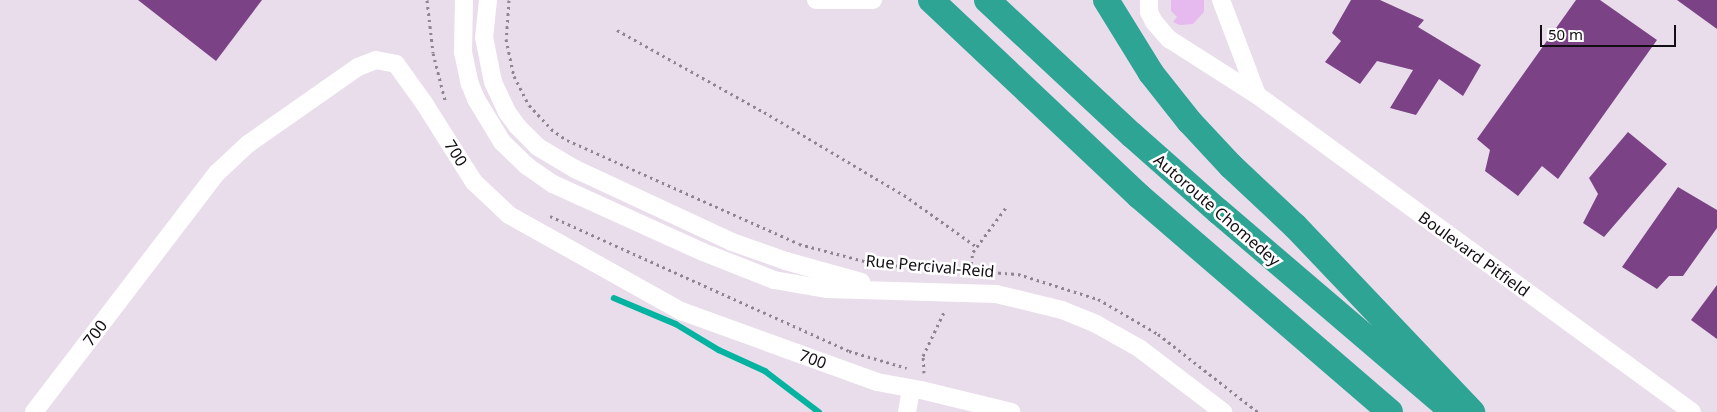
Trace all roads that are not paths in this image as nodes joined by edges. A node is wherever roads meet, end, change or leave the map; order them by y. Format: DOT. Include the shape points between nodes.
graph roads {
  1 [pos="464,0"];
  2 [pos="488,0"];
  3 [pos="816,0"];
  4 [pos="873,0"];
  5 [pos="931,0"];
  6 [pos="987,0"];
  7 [pos="1106,0"];
  8 [pos="1149,0"];
  9 [pos="1221,0"];
  10 [pos="1257,96"];
  11 [pos="898,290"];
  12 [pos="916,390"];
  13 [pos="34,412"];
  14 [pos="907,412"];
  15 [pos="1011,412"];
  16 [pos="1223,412"];
  17 [pos="1390,412"];
  18 [pos="1453,412"];
  19 [pos="1472,412"];
  20 [pos="1692,412"];
  1 -- 11 [label="street, Rue Percival-Reid" via="463,52 473,92 502,142 539,175 752,273 819,288"];
  2 -- 11 [label="street, Rue Percival-Reid" via="484,37 493,82 518,126 550,155 591,177 756,251 818,271"];
  3 -- 4 [label="street"];
  5 -- 17 [label="highway" via="1139,196"];
  6 -- 18 [label="highway, Autoroute Chomedey" via="1218,211"];
  7 -- 19 [label="highway" via="1151,72 1189,121 1295,226"];
  8 -- 10 [label="street, Boulevard Pitfield" via="1149,12 1154,22 1169,39"];
  9 -- 10 [label="street"];
  10 -- 20 [label="street, Boulevard Pitfield"];
  11 -- 16 [label="street, Rue Percival-Reid" via="968,292 1026,300 1062,310 1139,348"];
  12 -- 13 [label="street, 700" via="877,382 681,311 509,215 474,182 396,64 376,60 358,66 256,138 217,173"];
  12 -- 14 [label="street"];
  12 -- 15 [label="street, 700"];
}
